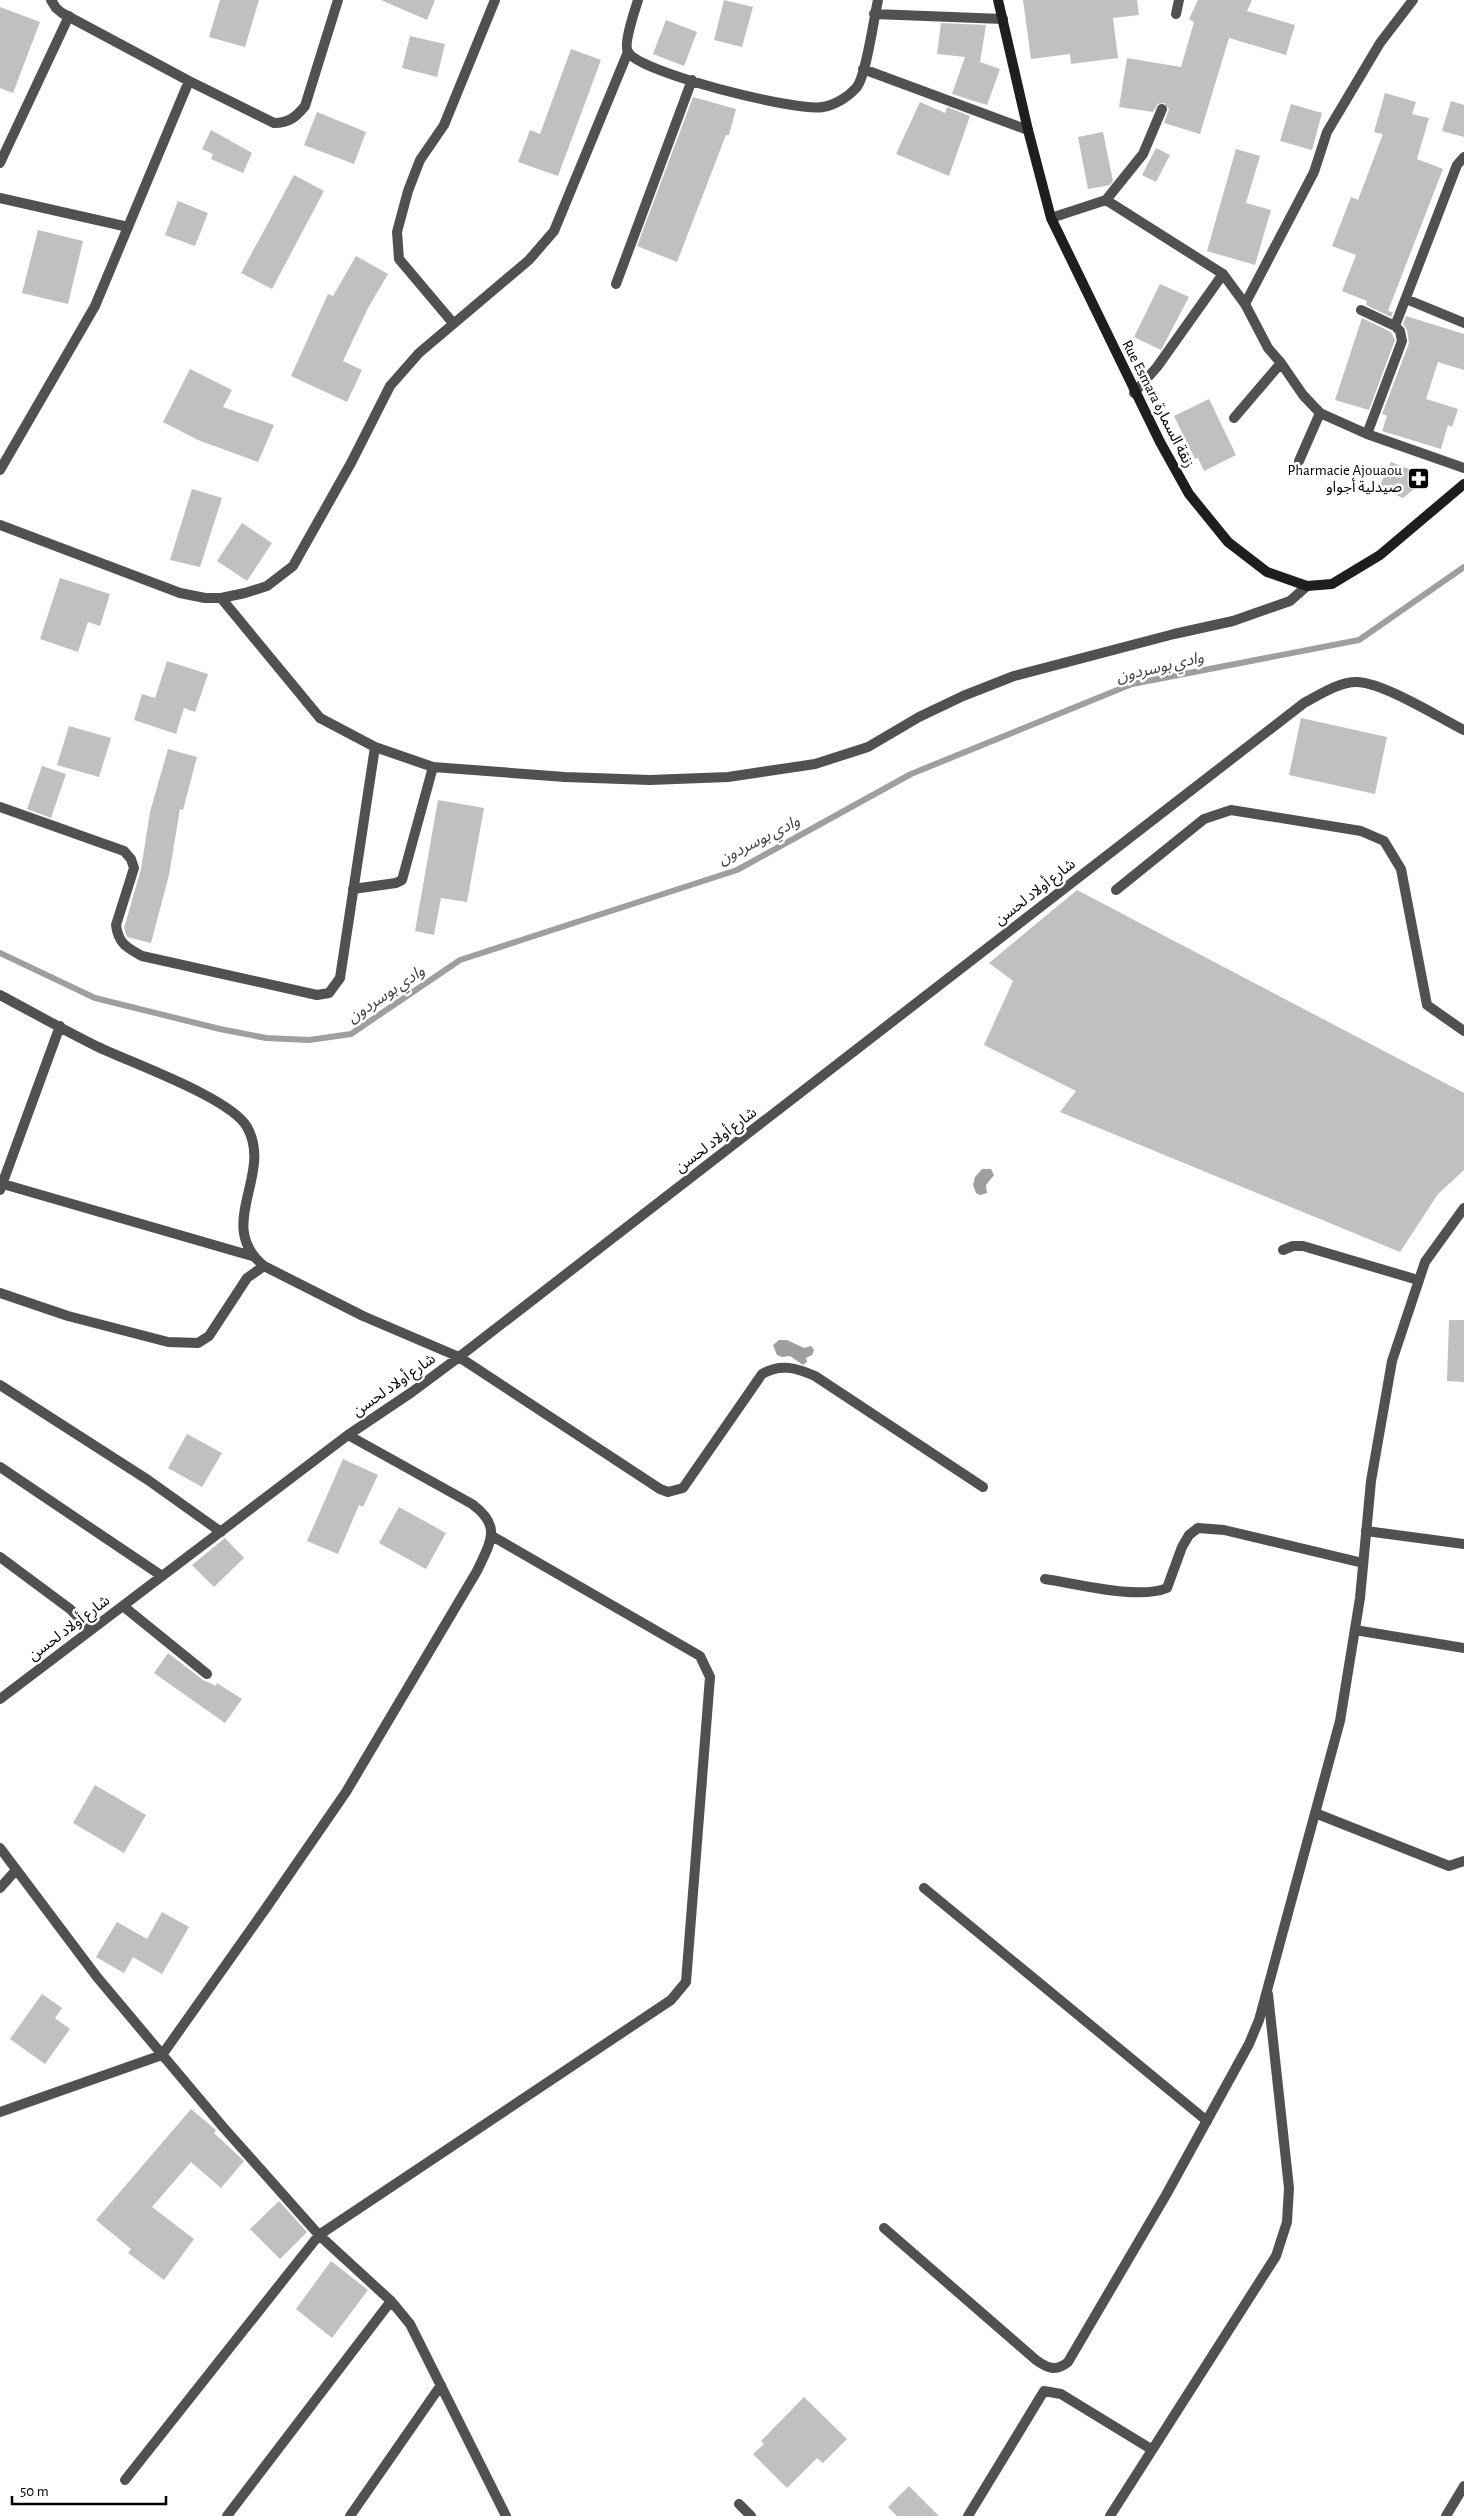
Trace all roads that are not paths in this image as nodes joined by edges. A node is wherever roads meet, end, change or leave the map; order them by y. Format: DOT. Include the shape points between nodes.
graph roads {
  1 [pos="51,0"];
  2 [pos="338,0"];
  3 [pos="495,0"];
  4 [pos="638,0"];
  5 [pos="878,0"];
  6 [pos="998,0"];
  7 [pos="1179,0"];
  8 [pos="1413,0"];
  9 [pos="874,14"];
  10 [pos="1176,14"];
  11 [pos="69,16"];
  12 [pos="1003,19"];
  13 [pos="628,52"];
  14 [pos="863,69"];
  15 [pos="692,80"];
  16 [pos="189,81"];
  17 [pos="1162,109"];
  18 [pos="1028,130"];
  19 [pos="1464,157"];
  20 [pos="0,163"];
  21 [pos="0,198"];
  22 [pos="1106,200"];
  23 [pos="1051,218"];
  24 [pos="128,227"];
  25 [pos="1223,274"];
  26 [pos="616,284"];
  27 [pos="1406,299"];
  28 [pos="1245,304"];
  29 [pos="1361,310"];
  30 [pos="453,323"];
  31 [pos="1464,323"];
  32 [pos="1395,326"];
  33 [pos="1281,363"];
  34 [pos="1134,393"];
  35 [pos="1320,413"];
  36 [pos="1234,418"];
  37 [pos="1367,434"];
  38 [pos="1299,461"];
  39 [pos="1464,468"];
  40 [pos="0,470"];
  41 [pos="1464,484"];
  42 [pos="0,525"];
  43 [pos="1307,586"];
  44 [pos="221,598"];
  45 [pos="1464,730"];
  46 [pos="375,747"];
  47 [pos="434,767"];
  48 [pos="0,807"];
  49 [pos="353,889"];
  50 [pos="1116,890"];
  51 [pos="0,995"];
  52 [pos="60,1026"];
  53 [pos="1464,1031"];
  54 [pos="1,1187"];
  55 [pos="1464,1208"];
  56 [pos="1283,1250"];
  57 [pos="252,1256"];
  58 [pos="264,1266"];
  59 [pos="1418,1280"];
  60 [pos="0,1293"];
  61 [pos="459,1357"];
  62 [pos="0,1384"];
  63 [pos="348,1435"];
  64 [pos="0,1466"];
  65 [pos="983,1487"];
  66 [pos="1366,1531"];
  67 [pos="221,1532"];
  68 [pos="492,1536"];
  69 [pos="1464,1544"];
  70 [pos="0,1557"];
  71 [pos="1363,1563"];
  72 [pos="162,1576"];
  73 [pos="1045,1580"];
  74 [pos="123,1606"];
  75 [pos="91,1630"];
  76 [pos="1354,1630"];
  77 [pos="1464,1648"];
  78 [pos="207,1674"];
  79 [pos="0,1699"];
  80 [pos="1315,1813"];
  81 [pos="0,1848"];
  82 [pos="1464,1861"];
  83 [pos="16,1870"];
  84 [pos="0,1888"];
  85 [pos="924,1888"];
  86 [pos="1268,1988"];
  87 [pos="162,2055"];
  88 [pos="0,2112"];
  89 [pos="1207,2121"];
  90 [pos="884,2228"];
  91 [pos="320,2235"];
  92 [pos="391,2301"];
  93 [pos="441,2385"];
  94 [pos="1151,2449"];
  95 [pos="125,2480"];
  96 [pos="1464,2486"];
  97 [pos="739,2504"];
  98 [pos="227,2516"];
  99 [pos="350,2516"];
  100 [pos="506,2516"];
  101 [pos="751,2516"];
  102 [pos="968,2516"];
  103 [pos="1110,2516"];
  104 [pos="1446,2516"];
  1 -- 11 [label="street" via="56,8"];
  2 -- 16 [label="street" via="305,106 298,116 285,123 274,123"];
  3 -- 30 [label="street" via="444,125 420,160 397,232 399,259"];
  4 -- 13 [label="street" via="626,44"];
  5 -- 9 [label="street"];
  6 -- 12 [label="street, Rue Esmara زنقة السمارة"];
  7 -- 10 [label="street"];
  8 -- 28 [label="street" via="1380,43 1327,132 1314,172"];
  9 -- 12 [label="street"];
  9 -- 14 [label="street"];
  11 -- 16 [label="street"];
  11 -- 20 [label="street"];
  12 -- 18 [label="street, Rue Esmara زنقة السمارة"];
  13 -- 15 [label="street" via="650,65"];
  13 -- 30 [label="street" via="554,230 529,260"];
  14 -- 15 [label="street" via="858,87 840,101 824,107 789,105 736,94"];
  14 -- 18 [label="street"];
  15 -- 26 [label="street"];
  16 -- 24 [label="street"];
  17 -- 22 [label="street" via="1143,154"];
  18 -- 23 [label="street, Rue Esmara زنقة السمارة"];
  19 -- 27 [label="street" via="1457,166"];
  21 -- 24 [label="street"];
  22 -- 23 [label="street"];
  22 -- 25 [label="street"];
  23 -- 34 [label="street, Rue Esmara زنقة السمارة"];
  24 -- 40 [label="street" via="95,306"];
  25 -- 28 [label="street"];
  25 -- 34 [label="street"];
  27 -- 31 [label="street"];
  27 -- 32 [label="street"];
  28 -- 33 [label="street" via="1268,348"];
  29 -- 32 [label="street"];
  30 -- 44 [label="street" via="419,353 390,386 293,566 267,586"];
  32 -- 37 [label="street" via="1402,341"];
  33 -- 35 [label="street"];
  33 -- 36 [label="street"];
  34 -- 43 [label="street, Rue Esmara زنقة السمارة" via="1189,494 1228,542 1266,572"];
  35 -- 37 [label="street"];
  35 -- 38 [label="street"];
  37 -- 39 [label="street"];
  41 -- 43 [label="street, Rue Esmara زنقة السمارة" via="1380,555 1348,576 1332,584"];
  42 -- 44 [label="street" via="180,593"];
  43 -- 47 [label="street" via="1290,601 1233,621 1014,676 954,700 868,747 815,764 728,777 650,780"];
  44 -- 46 [label="street" via="320,718"];
  45 -- 61 [label="street, شارع أولاد لحسن" via="1382,689 1358,682 1340,686 1304,703"];
  46 -- 47 [label="street"];
  46 -- 49 [label="street"];
  47 -- 49 [label="street" via="402,880"];
  48 -- 49 [label="street" via="124,851 134,868 116,926 117,934 124,946 142,956 316,995 330,993 340,978"];
  50 -- 53 [label="street" via="1204,819 1231,810 1361,832 1384,841 1401,869 1427,1005"];
  51 -- 52 [label="street"];
  52 -- 54 [label="street"];
  52 -- 57 [label="street" via="94,1046 198,1091 247,1126 254,1146 254,1169 243,1233"];
  54 -- 57 [label="street"];
  55 -- 59 [label="street" via="1424,1262"];
  56 -- 59 [label="street" via="1303,1246"];
  57 -- 58 [label="street"];
  58 -- 60 [label="street" via="247,1278 209,1336 198,1343 168,1342 68,1316"];
  58 -- 61 [label="street" via="363,1316"];
  59 -- 66 [label="street" via="1392,1361 1371,1481"];
  61 -- 63 [label="street, شارع أولاد لحسن"];
  61 -- 65 [label="street" via="668,1492 683,1488 690,1480 762,1374 783,1367 815,1376"];
  62 -- 67 [label="street" via="148,1480"];
  63 -- 67 [label="street, شارع أولاد لحسن"];
  63 -- 68 [label="street" via="472,1504 486,1514"];
  64 -- 72 [label="street"];
  66 -- 69 [label="street"];
  66 -- 71 [label="street"];
  67 -- 72 [label="street, شارع أولاد لحسن"];
  68 -- 87 [label="street" via="477,1571 445,1628 346,1792"];
  68 -- 91 [label="street" via="700,1656 710,1677 686,1982 672,2000"];
  70 -- 75 [label="street" via="70,1609"];
  71 -- 73 [label="street" via="1224,1530 1198,1528 1182,1547 1168,1588 1156,1593"];
  71 -- 76 [label="street"];
  72 -- 74 [label="street, شارع أولاد لحسن"];
  74 -- 75 [label="street, شارع أولاد لحسن"];
  74 -- 78 [label="street"];
  75 -- 79 [label="street, شارع أولاد لحسن"];
  76 -- 77 [label="street"];
  76 -- 80 [label="street" via="1340,1721"];
  80 -- 82 [label="street" via="1448,1866"];
  80 -- 86 [label="street"];
  81 -- 83 [label="street"];
  83 -- 84 [label="street"];
  83 -- 87 [label="street" via="97,1977"];
  85 -- 89 [label="street"];
  86 -- 89 [label="street" via="1249,2044"];
  86 -- 94 [label="street" via="1288,2188 1287,2222 1276,2256"];
  87 -- 88 [label="street"];
  87 -- 91 [label="street"];
  89 -- 90 [label="street" via="1063,2366 1046,2367 1036,2360"];
  91 -- 92 [label="street"];
  91 -- 95 [label="street"];
  92 -- 93 [label="street" via="410,2324"];
  92 -- 98 [label="street"];
  93 -- 99 [label="street"];
  93 -- 100 [label="street"];
  94 -- 102 [label="street" via="1061,2394 1044,2391"];
  94 -- 103 [label="street"];
  96 -- 104 [label="street"];
  97 -- 101 [label="street"];
}
